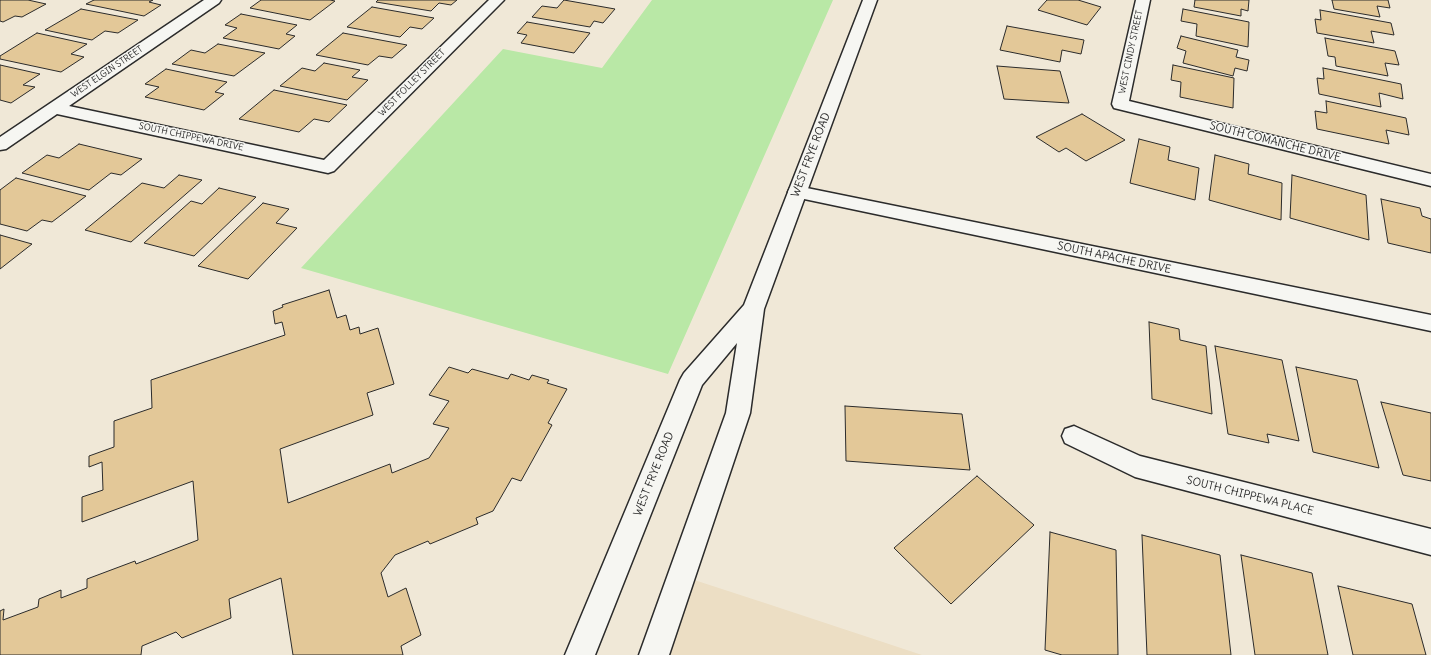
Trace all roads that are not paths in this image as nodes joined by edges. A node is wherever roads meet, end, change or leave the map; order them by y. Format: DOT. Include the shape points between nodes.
graph roads {
  1 [pos="214,0"];
  2 [pos="497,0"];
  3 [pos="870,0"];
  4 [pos="1143,0"];
  5 [pos="1120,104"];
  6 [pos="54,108"];
  7 [pos="0,145"];
  8 [pos="328,167"];
  9 [pos="1431,180"];
  10 [pos="797,192"];
  11 [pos="753,309"];
  12 [pos="1431,323"];
  13 [pos="1074,436"];
  14 [pos="1431,542"];
  15 [pos="580,655"];
  16 [pos="654,655"];
  1 -- 6 [label="street, WEST ELGIN STREET"];
  2 -- 8 [label="street, WEST FOLLEY STREET"];
  3 -- 10 [label="street, WEST FRYE ROAD"];
  4 -- 5 [label="street, WEST CINDY STREET"];
  5 -- 9 [label="street, SOUTH COMANCHE DRIVE"];
  6 -- 7 [label="street, WEST ELGIN STREET"];
  6 -- 8 [label="street, SOUTH CHIPPEWA DRIVE"];
  10 -- 11 [label="street, WEST FRYE ROAD"];
  10 -- 12 [label="street, SOUTH APACHE DRIVE"];
  11 -- 15 [label="street, WEST FRYE ROAD" via="692,380"];
  11 -- 16 [label="street, WEST FRYE ROAD" via="738,413"];
  13 -- 14 [label="street, SOUTH CHIPPEWA PLACE" via="1135,466"];
}
